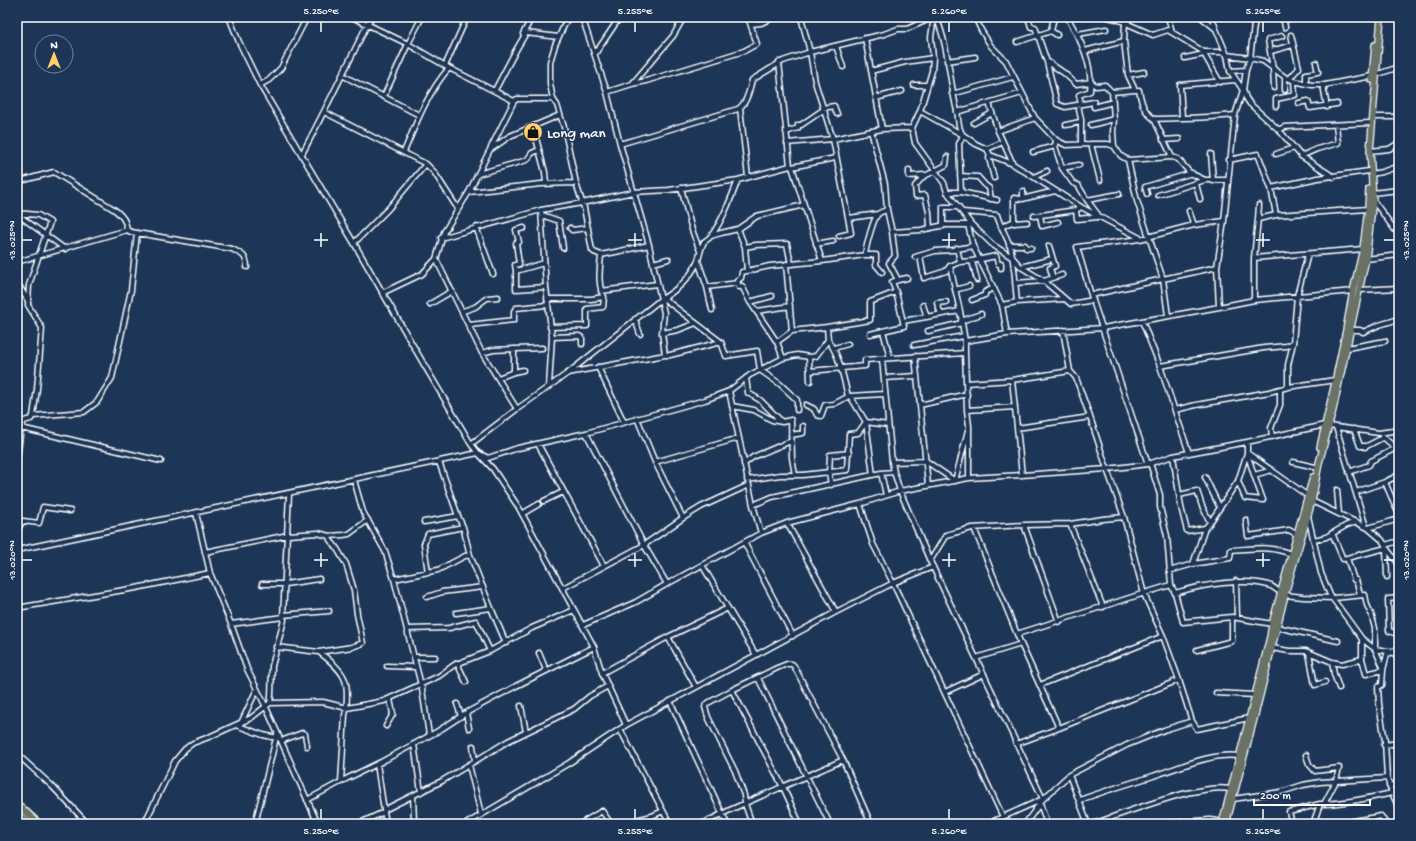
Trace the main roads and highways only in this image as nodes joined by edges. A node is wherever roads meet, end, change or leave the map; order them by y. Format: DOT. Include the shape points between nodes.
graph roads {
  1 [pos="1378,17"];
  2 [pos="1381,17"];
  3 [pos="1374,75"];
  4 [pos="1371,120"];
  5 [pos="1370,172"];
  6 [pos="1356,291"];
  7 [pos="1327,425"];
  8 [pos="1310,499"];
  9 [pos="1283,594"];
  10 [pos="1275,626"];
  11 [pos="1266,664"];
  12 [pos="17,804"];
  13 [pos="17,813"];
  14 [pos="1223,823"];
  15 [pos="30,824"];
  16 [pos="39,824"];
  1 -- 3 [label="main road"];
  2 -- 3 [label="main road"];
  3 -- 4 [label="main road"];
  4 -- 5 [label="main road"];
  4 -- 5 [label="main road"];
  5 -- 6 [label="main road" via="1368,209"];
  5 -- 6 [label="main road" via="1373,200 1366,259"];
  6 -- 7 [label="main road"];
  6 -- 7 [label="main road" via="1347,348"];
  7 -- 8 [label="main road"];
  7 -- 8 [label="main road" via="1315,466"];
  8 -- 9 [label="main road" via="1296,534"];
  8 -- 9 [label="main road" via="1308,516"];
  9 -- 10 [label="main road"];
  10 -- 11 [label="main road"];
  10 -- 11 [label="main road" via="1272,648"];
  11 -- 14 [label="main road" via="1255,695"];
  11 -- 14 [label="main road" via="1233,799"];
  12 -- 16 [label="highway"];
  13 -- 15 [label="highway"];
}
